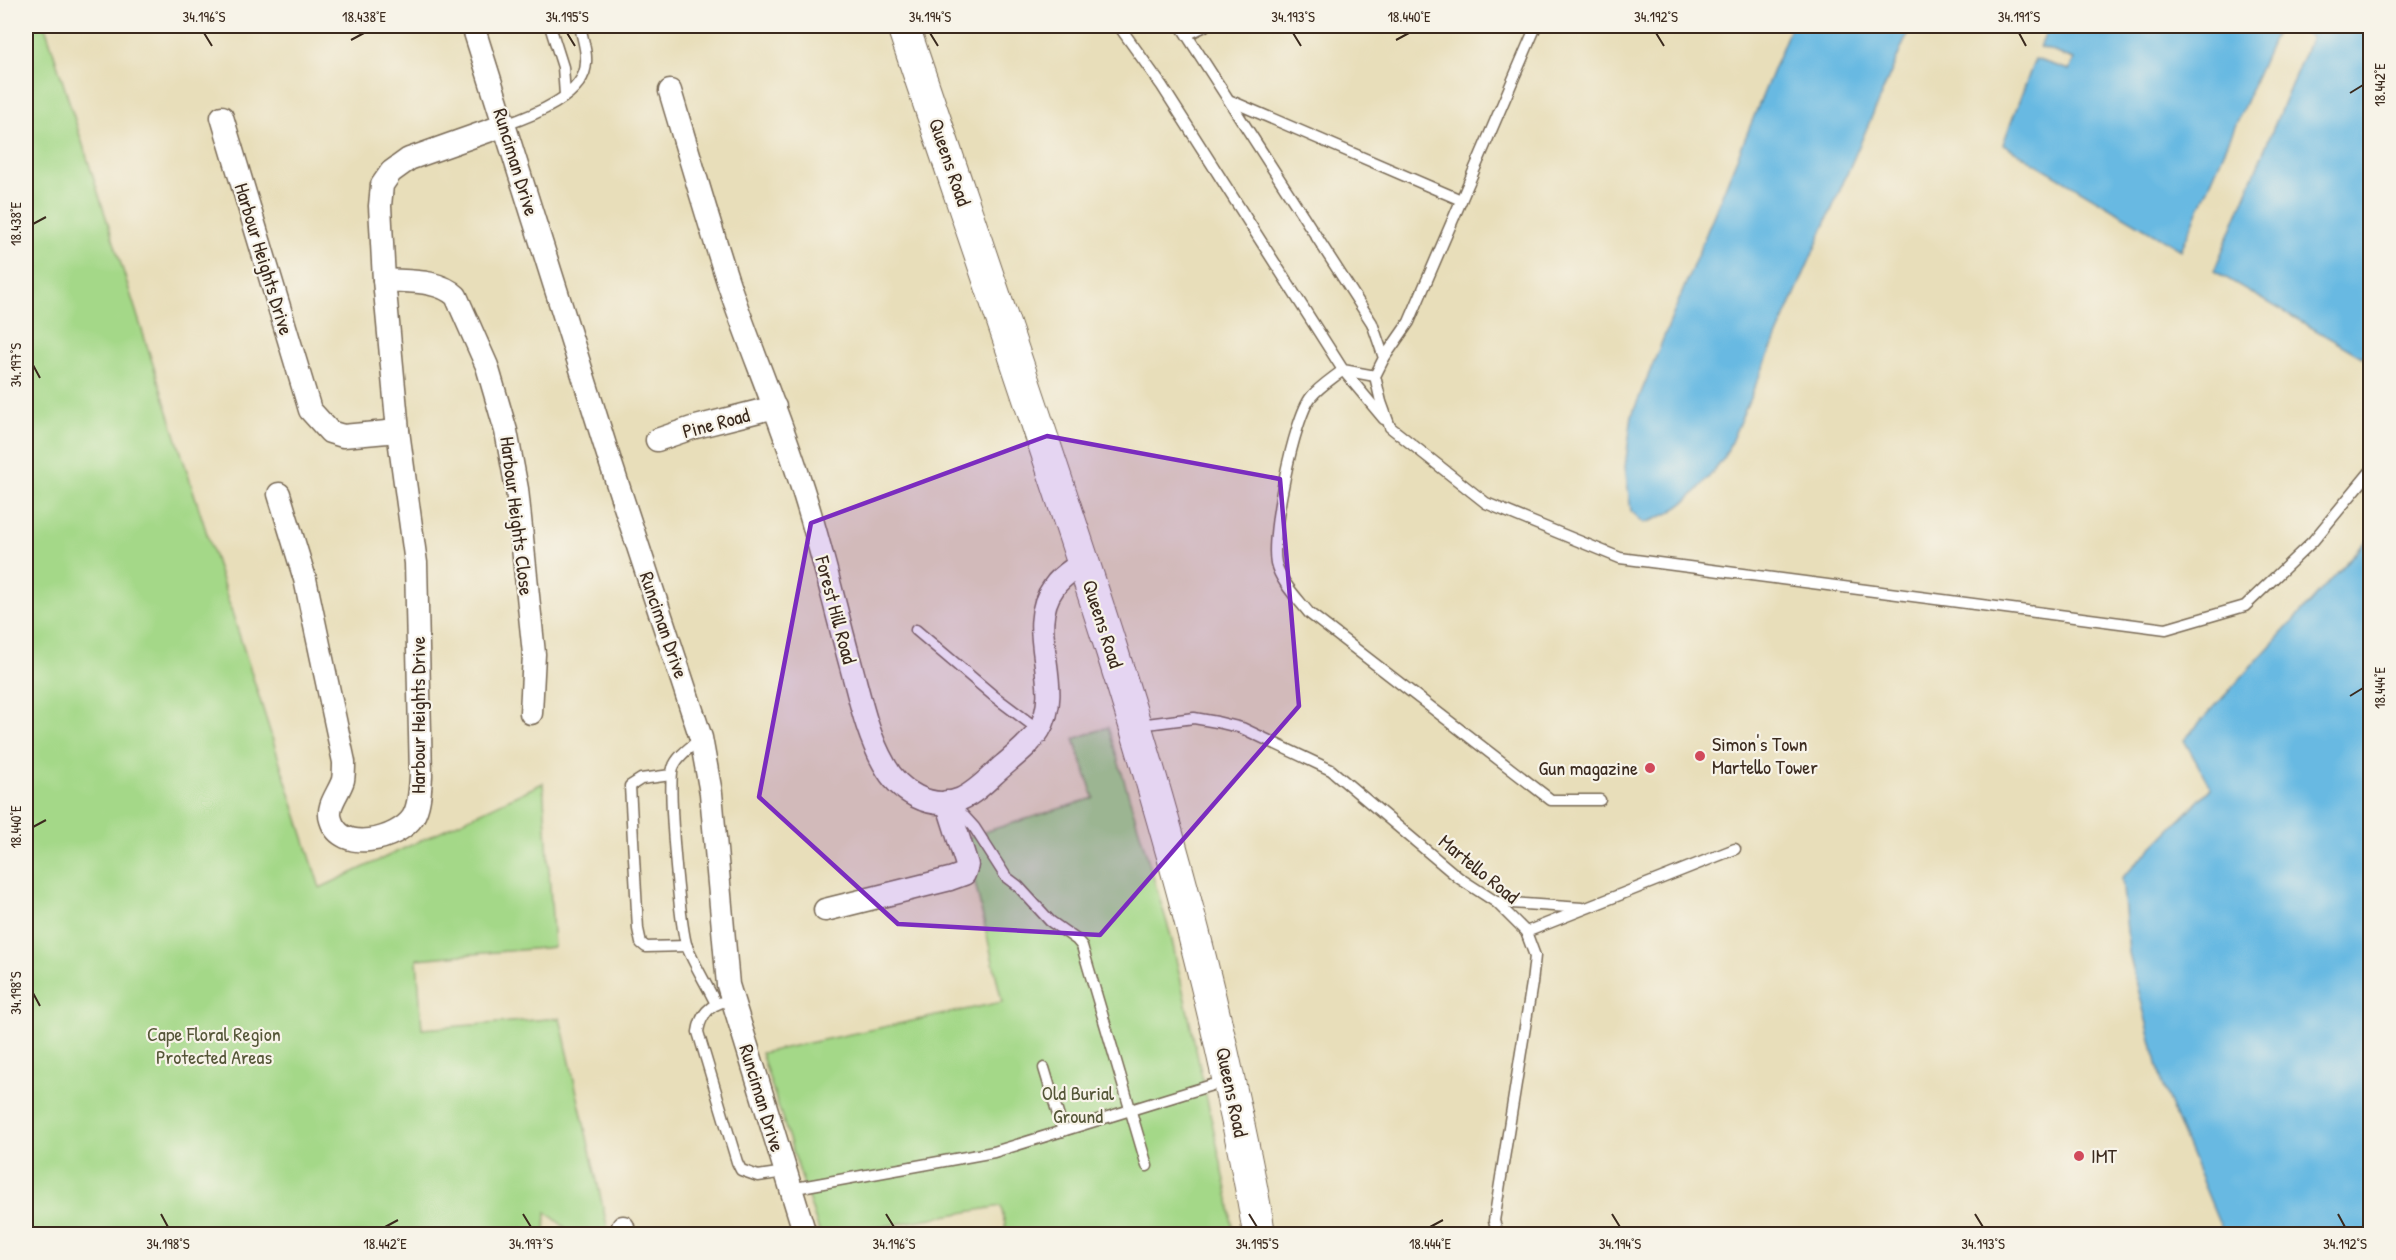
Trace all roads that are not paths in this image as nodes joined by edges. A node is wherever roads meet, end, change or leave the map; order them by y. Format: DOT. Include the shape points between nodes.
graph roads {
  1 [pos="473,26"];
  2 [pos="550,26"];
  3 [pos="579,26"];
  4 [pos="903,26"];
  5 [pos="1119,26"];
  6 [pos="1205,26"];
  7 [pos="1536,26"];
  8 [pos="1184,30"];
  9 [pos="670,91"];
  10 [pos="565,95"];
  11 [pos="1230,101"];
  12 [pos="222,117"];
  13 [pos="505,125"];
  14 [pos="1461,200"];
  15 [pos="384,280"];
  16 [pos="1384,358"];
  17 [pos="1343,370"];
  18 [pos="1375,376"];
  19 [pos="775,407"];
  20 [pos="1390,427"];
  21 [pos="398,431"];
  22 [pos="657,440"];
  23 [pos="2370,472"];
  24 [pos="279,494"];
  25 [pos="1083,562"];
  26 [pos="916,630"];
  27 [pos="531,713"];
  28 [pos="1136,725"];
  29 [pos="1039,730"];
  30 [pos="701,738"];
  31 [pos="671,775"];
  32 [pos="1600,800"];
  33 [pos="949,802"];
  34 [pos="1735,849"];
  35 [pos="1496,902"];
  36 [pos="1585,908"];
  37 [pos="825,910"];
  38 [pos="1526,932"];
  39 [pos="687,946"];
  40 [pos="724,1002"];
  41 [pos="1044,1068"];
  42 [pos="1212,1086"];
  43 [pos="1131,1110"];
  44 [pos="1063,1131"];
  45 [pos="1147,1166"];
  46 [pos="788,1181"];
  47 [pos="805,1234"];
  48 [pos="1259,1234"];
  49 [pos="1498,1234"];
  1 -- 13 [label="street, Runciman Drive"];
  2 -- 10 [label="lane" via="563,67"];
  3 -- 10 [label="lane" via="587,64 579,81"];
  4 -- 25 [label="main road, Queens Road"];
  5 -- 17 [label="lane" via="1162,86"];
  6 -- 8 [label="lane"];
  7 -- 14 [label="lane"];
  8 -- 11 [label="lane"];
  9 -- 19 [label="street, Forest Hill Road" via="729,285"];
  10 -- 13 [label="lane" via="549,108"];
  11 -- 14 [label="lane"];
  11 -- 16 [label="lane" via="1372,323"];
  12 -- 21 [label="street, Harbour Heights Drive" via="310,410 330,432 343,436"];
  13 -- 15 [label="street, Harbour Heights Drive" via="409,159 391,172 382,185 380,206"];
  13 -- 30 [label="street, Runciman Drive"];
  14 -- 16 [label="lane" via="1409,322"];
  15 -- 21 [label="street, Harbour Heights Drive"];
  15 -- 27 [label="street, Harbour Heights Close" via="448,288 456,296 487,366 506,431 517,489 534,654"];
  16 -- 18 [label="lane"];
  17 -- 18 [label="lane"];
  17 -- 20 [label="lane"];
  17 -- 32 [label="lane" via="1310,397 1300,420 1276,521 1276,563 1286,584 1309,613 1551,800"];
  18 -- 20 [label="lane"];
  19 -- 22 [label="street, Pine Road"];
  19 -- 33 [label="street, Forest Hill Road" via="801,482 875,746 902,788 931,802"];
  20 -- 23 [label="lane" via="1486,503 1620,558 2166,629 2245,606 2313,541"];
  21 -- 24 [label="street, Harbour Heights Drive" via="416,563 421,776 419,802 413,816 402,829 382,838 360,842 342,834 331,820 330,809 343,778 344,762 305,579"];
  25 -- 28 [label="main road, Queens Road"];
  25 -- 29 [label="street" via="1054,586 1045,607 1043,631 1049,691 1047,712"];
  26 -- 29 [label="lane"];
  28 -- 35 [label="lane, Martello Road" via="1194,718 1217,722 1242,728 1322,765 1460,878"];
  28 -- 48 [label="main road, Queens Road" via="1212,1002"];
  29 -- 33 [label="street" via="971,794"];
  30 -- 31 [label="lane" via="678,759"];
  30 -- 40 [label="street, Runciman Drive" via="709,782 724,955"];
  31 -- 39 [label="lane" via="681,923"];
  31 -- 39 [label="lane" via="641,779 630,786 638,929 646,947"];
  33 -- 37 [label="street" via="968,866 964,874"];
  33 -- 43 [label="lane" via="974,828 1006,877 1050,921 1082,946"];
  34 -- 36 [label="lane"];
  35 -- 36 [label="lane"];
  35 -- 38 [label="lane, Martello Road"];
  36 -- 38 [label="lane"];
  38 -- 49 [label="lane, Martello Road" via="1534,956 1532,983 1494,1221"];
  39 -- 40 [label="lane"];
  40 -- 46 [label="street, Runciman Drive"];
  40 -- 46 [label="lane" via="699,1019 698,1032 737,1162 741,1170"];
  41 -- 44 [label="lane"];
  42 -- 43 [label="lane"];
  43 -- 44 [label="lane"];
  43 -- 45 [label="lane"];
  44 -- 46 [label="lane" via="994,1152"];
  46 -- 47 [label="street, Runciman Drive"];
}
